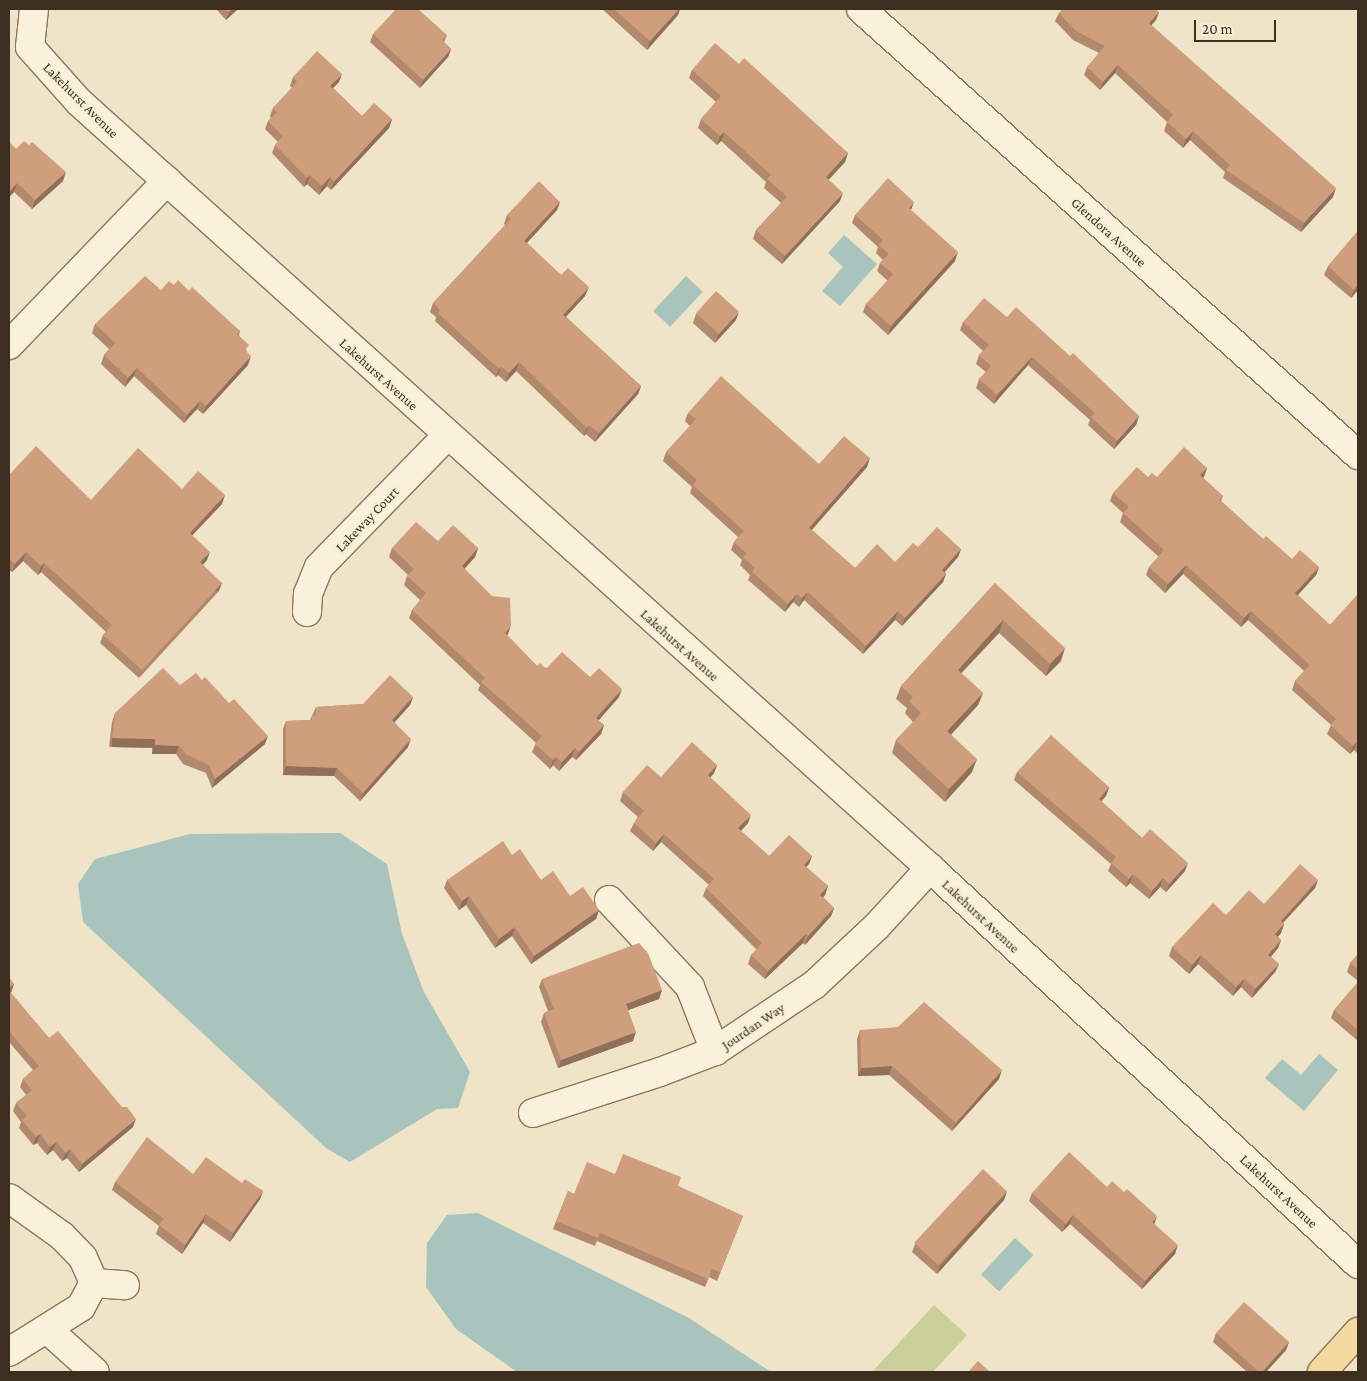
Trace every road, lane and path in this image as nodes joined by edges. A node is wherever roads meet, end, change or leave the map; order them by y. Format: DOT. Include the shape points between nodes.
graph roads {
  1 [pos="861,9"];
  2 [pos="33,11"];
  3 [pos="167,181"];
  4 [pos="9,345"];
  5 [pos="447,436"];
  6 [pos="1358,455"];
  7 [pos="307,612"];
  8 [pos="930,868"];
  9 [pos="609,900"];
  10 [pos="715,1051"];
  11 [pos="533,1113"];
  12 [pos="9,1198"];
  13 [pos="1358,1264"];
  14 [pos="94,1283"];
  15 [pos="125,1285"];
  16 [pos="47,1329"];
  17 [pos="1358,1332"];
  18 [pos="9,1352"];
  19 [pos="95,1372"];
  20 [pos="1322,1372"];
  1 -- 6 [label="street, Glendora Avenue"];
  2 -- 3 [label="street, Lakehurst Avenue" via="30,47 79,102"];
  3 -- 4 [label="street"];
  3 -- 5 [label="street, Lakehurst Avenue"];
  5 -- 7 [label="street, Lakeway Court" via="319,567 308,594"];
  5 -- 8 [label="street, Lakehurst Avenue"];
  8 -- 10 [label="street, Jourdan Way" via="877,926 814,985"];
  8 -- 13 [label="street, Lakehurst Avenue"];
  9 -- 10 [label="street" via="690,987"];
  10 -- 11 [label="street, Jourdan Way"];
  12 -- 14 [label="street" via="62,1236 83,1258"];
  14 -- 15 [label="street"];
  14 -- 16 [label="street" via="81,1307"];
  16 -- 18 [label="street"];
  16 -- 19 [label="street"];
  17 -- 20 [label="main road"];
}
